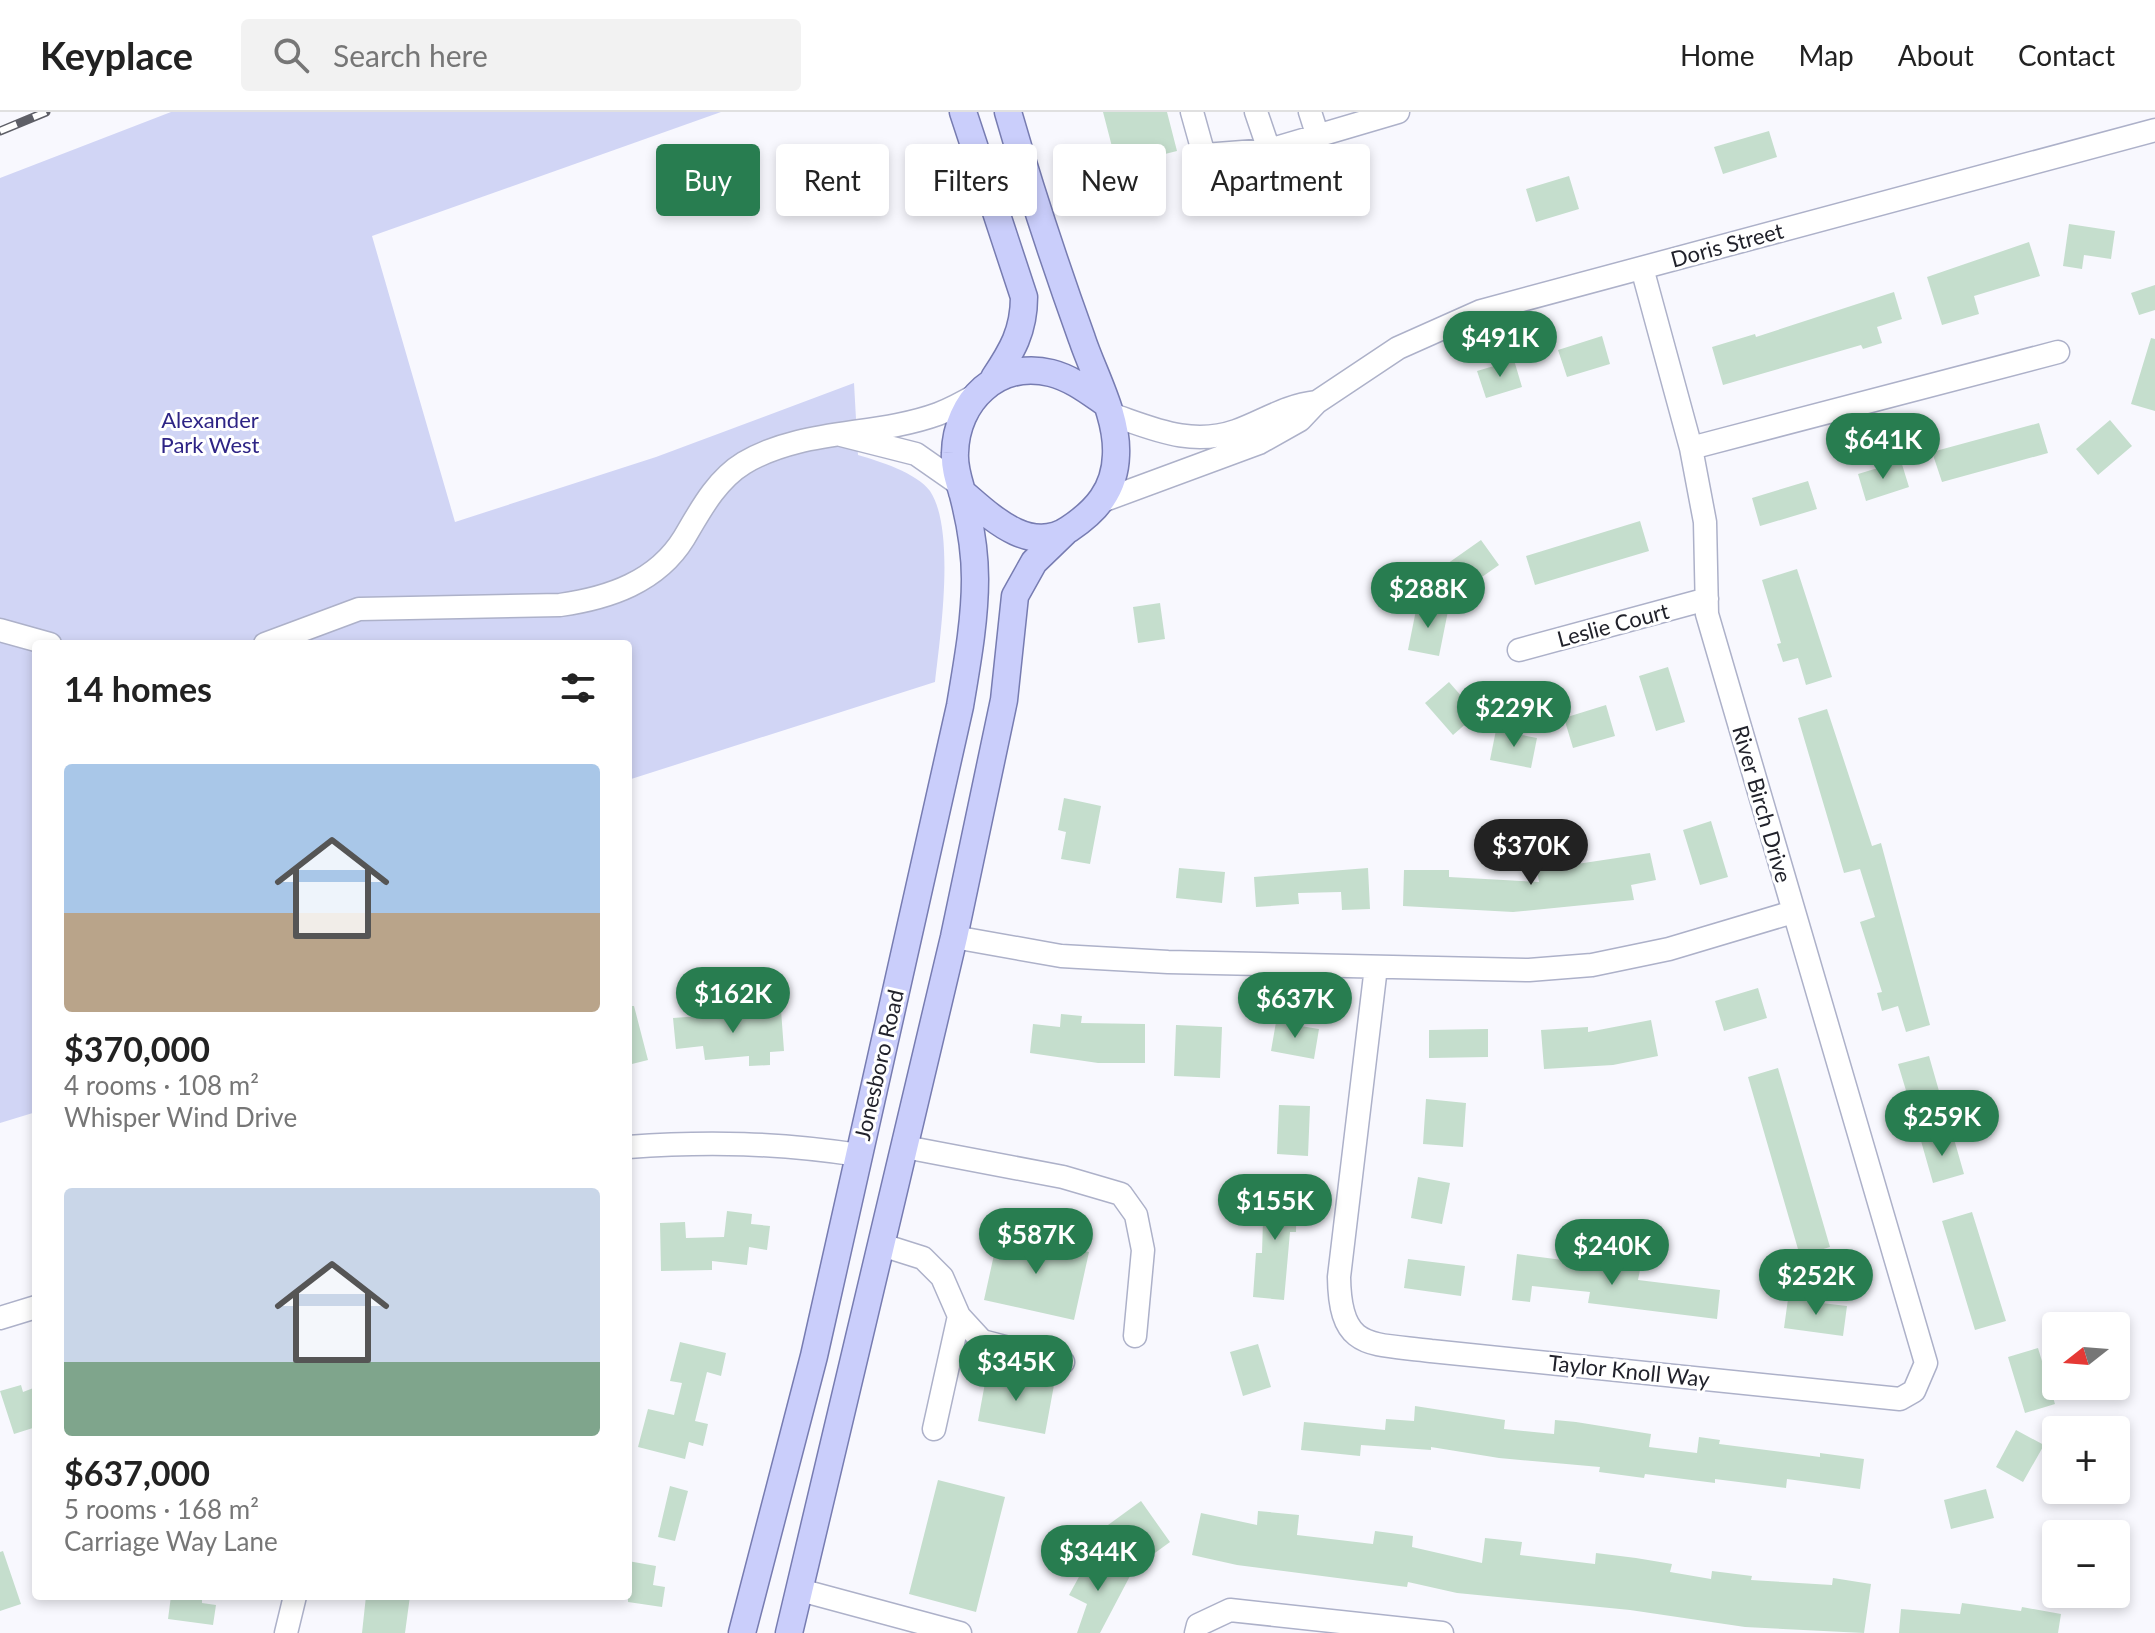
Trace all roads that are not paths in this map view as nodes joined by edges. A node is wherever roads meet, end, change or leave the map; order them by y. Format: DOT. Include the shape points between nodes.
graph roads {
  1 [pos="963,112"];
  2 [pos="1008,112"];
  3 [pos="1192,112"];
  4 [pos="1256,112"];
  5 [pos="1310,112"];
  6 [pos="1398,112"];
  7 [pos="2155,130"];
  8 [pos="1318,137"];
  9 [pos="1201,144"];
  10 [pos="1267,144"];
  11 [pos="1292,144"];
  12 [pos="1642,268"];
  13 [pos="2058,352"];
  14 [pos="985,387"];
  15 [pos="1317,402"];
  16 [pos="1107,408"];
  17 [pos="840,435"];
  18 [pos="1691,448"];
  19 [pos="961,488"];
  20 [pos="1102,501"];
  21 [pos="1065,532"];
  22 [pos="1707,599"];
  23 [pos="0,630"];
  24 [pos="36,640"];
  25 [pos="276,640"];
  26 [pos="1519,650"];
  27 [pos="1793,912"];
  28 [pos="954,937"];
  29 [pos="1376,967"];
  30 [pos="632,1147"];
  31 [pos="905,1147"];
  32 [pos="859,1155"];
  33 [pos="882,1245"];
  34 [pos="32,1308"];
  35 [pos="959,1316"];
  36 [pos="0,1318"];
  37 [pos="1917,1332"];
  38 [pos="1135,1336"];
  39 [pos="1063,1362"];
  40 [pos="934,1429"];
  41 [pos="800,1590"];
  42 [pos="294,1600"];
  43 [pos="286,1633"];
  44 [pos="742,1633"];
  45 [pos="789,1633"];
  46 [pos="960,1633"];
  47 [pos="1196,1633"];
  48 [pos="1442,1633"];
  1 -- 14 [label="main road" via="1024,297 1017,343"];
  2 -- 16 [label="main road" via="1046,240"];
  3 -- 9 [label="street"];
  4 -- 10 [label="street"];
  5 -- 8 [label="street"];
  6 -- 8 [label="street"];
  7 -- 12 [label="street, Doris Street"];
  8 -- 11 [label="street"];
  12 -- 15 [label="street, Doris Street" via="1450,322 1398,348"];
  12 -- 18 [label="street, River Birch Drive"];
  13 -- 18 [label="street"];
  14 -- 16 [label="main road" via="1020,371 1050,373 1066,378"];
  14 -- 17 [label="street" via="939,414"];
  14 -- 19 [label="main road" via="957,434 955,465"];
  15 -- 16 [label="street, Doris Street" via="1288,406 1233,432 1205,437 1163,433"];
  15 -- 20 [label="street, Doris Street" via="1300,420 1259,443"];
  16 -- 20 [label="main road" via="1116,457"];
  17 -- 19 [label="street" via="916,454"];
  17 -- 25 [label="street" via="797,440 741,464 714,490 668,559 620,591 560,605 359,609"];
  18 -- 22 [label="street, River Birch Drive" via="1705,522"];
  19 -- 21 [label="main road" via="1008,529 1031,536"];
  19 -- 32 [label="main road, Jonesboro Road" via="975,577 970,647"];
  20 -- 21 [label="main road"];
  21 -- 28 [label="main road, Jonesboro Road" via="1034,562 1015,596 1004,700"];
  22 -- 26 [label="street, Leslie Court"];
  22 -- 27 [label="street, River Birch Drive"];
  23 -- 24 [label="street"];
  27 -- 29 [label="street" via="1669,949 1592,965 1529,970"];
  27 -- 37 [label="street, River Birch Drive"];
  28 -- 29 [label="street" via="1061,956"];
  28 -- 31 [label="main road, Jonesboro Road"];
  29 -- 37 [label="street, Taylor Knoll Way" via="1340,1268 1340,1308 1354,1336 1369,1343 1431,1351 1900,1399 1914,1391 1926,1363"];
  30 -- 32 [label="street" via="782,1144"];
  31 -- 33 [label="main road, Jonesboro Road"];
  31 -- 38 [label="street" via="1063,1177 1121,1194 1136,1215 1143,1250"];
  32 -- 44 [label="main road, Jonesboro Road" via="814,1356"];
  33 -- 35 [label="street" via="923,1258 942,1277"];
  33 -- 41 [label="main road, Jonesboro Road"];
  34 -- 36 [label="street"];
  35 -- 39 [label="street" via="982,1341"];
  35 -- 40 [label="street"];
  41 -- 45 [label="main road, Jonesboro Road"];
  41 -- 46 [label="street"];
  42 -- 43 [label="street"];
  47 -- 48 [label="street" via="1198,1625 1230,1610"];
}
